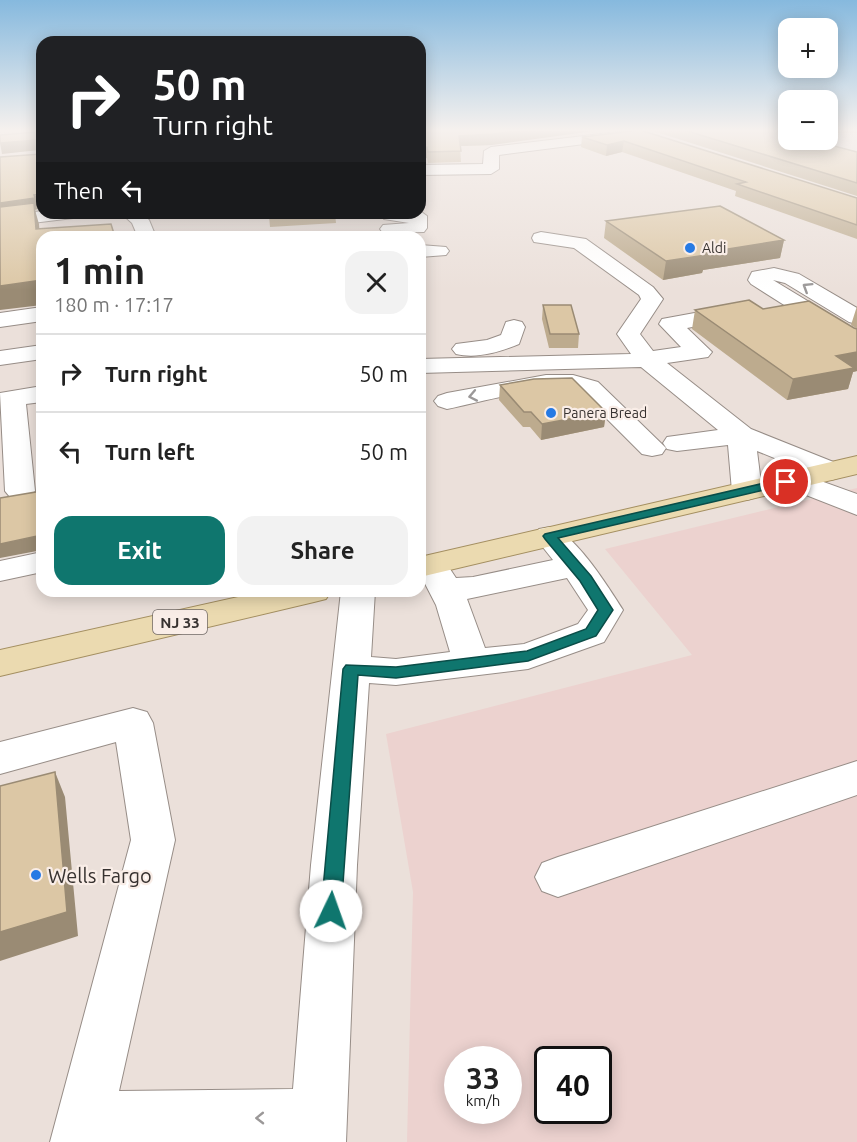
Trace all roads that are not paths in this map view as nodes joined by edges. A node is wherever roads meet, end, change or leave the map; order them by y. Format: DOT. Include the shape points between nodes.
graph roads {
  1 [pos="36,218"];
  2 [pos="0,222"];
  3 [pos="541,238"];
  4 [pos="748,310"];
  5 [pos="36,315"];
  6 [pos="857,317"];
  7 [pos="0,320"];
  8 [pos="514,327"];
  9 [pos="857,341"];
  10 [pos="426,350"];
  11 [pos="36,353"];
  12 [pos="0,358"];
  13 [pos="648,360"];
  14 [pos="426,366"];
  15 [pos="36,395"];
  16 [pos="6,400"];
  17 [pos="447,401"];
  18 [pos="741,435"];
  19 [pos="844,468"];
  20 [pos="792,480"];
  21 [pos="21,491"];
  22 [pos="747,491"];
  23 [pos="857,506"];
  24 [pos="550,536"];
  25 [pos="36,563"];
  26 [pos="575,566"];
  27 [pos="0,571"];
  28 [pos="433,573"];
  29 [pos="288,597"];
  30 [pos="357,597"];
  31 [pos="0,663"];
  32 [pos="471,663"];
  33 [pos="351,669"];
  34 [pos="0,758"];
  35 [pos="857,778"];
  36 [pos="558,877"];
  37 [pos="318,1130"];
  38 [pos="81,1131"];
  1 -- 2 [label="street"];
  3 -- 13 [label="street" via="579,243 646,291 652,299 628,334"];
  4 -- 13 [label="street" via="670,324 700,352"];
  5 -- 7 [label="street"];
  6 -- 9 [label="street, one-way" via="792,278 759,276 758,280"];
  8 -- 10 [label="street" via="511,339 492,347"];
  11 -- 12 [label="street"];
  13 -- 14 [label="street"];
  13 -- 18 [label="street"];
  15 -- 16 [label="street"];
  16 -- 21 [label="street"];
  18 -- 17 [label="street, one-way" via="665,445 589,387 573,382 546,382"];
  18 -- 19 [label="street"];
  18 -- 22 [label="street"];
  19 -- 20 [label="main road"];
  20 -- 22 [label="main road"];
  20 -- 23 [label="street"];
  22 -- 24 [label="main road"];
  24 -- 26 [label="street"];
  24 -- 28 [label="main road"];
  25 -- 27 [label="street"];
  26 -- 28 [label="street" via="473,588"];
  26 -- 32 [label="street" via="606,610 591,633 528,656"];
  28 -- 32 [label="street"];
  29 -- 31 [label="main road, NJ 33"];
  30 -- 33 [label="street"];
  32 -- 33 [label="street" via="396,672"];
  33 -- 37 [label="street"];
  34 -- 38 [label="street" via="133,723 153,840"];
  35 -- 36 [label="street"];
  37 -- 38 [label="street, one-way"];
}
